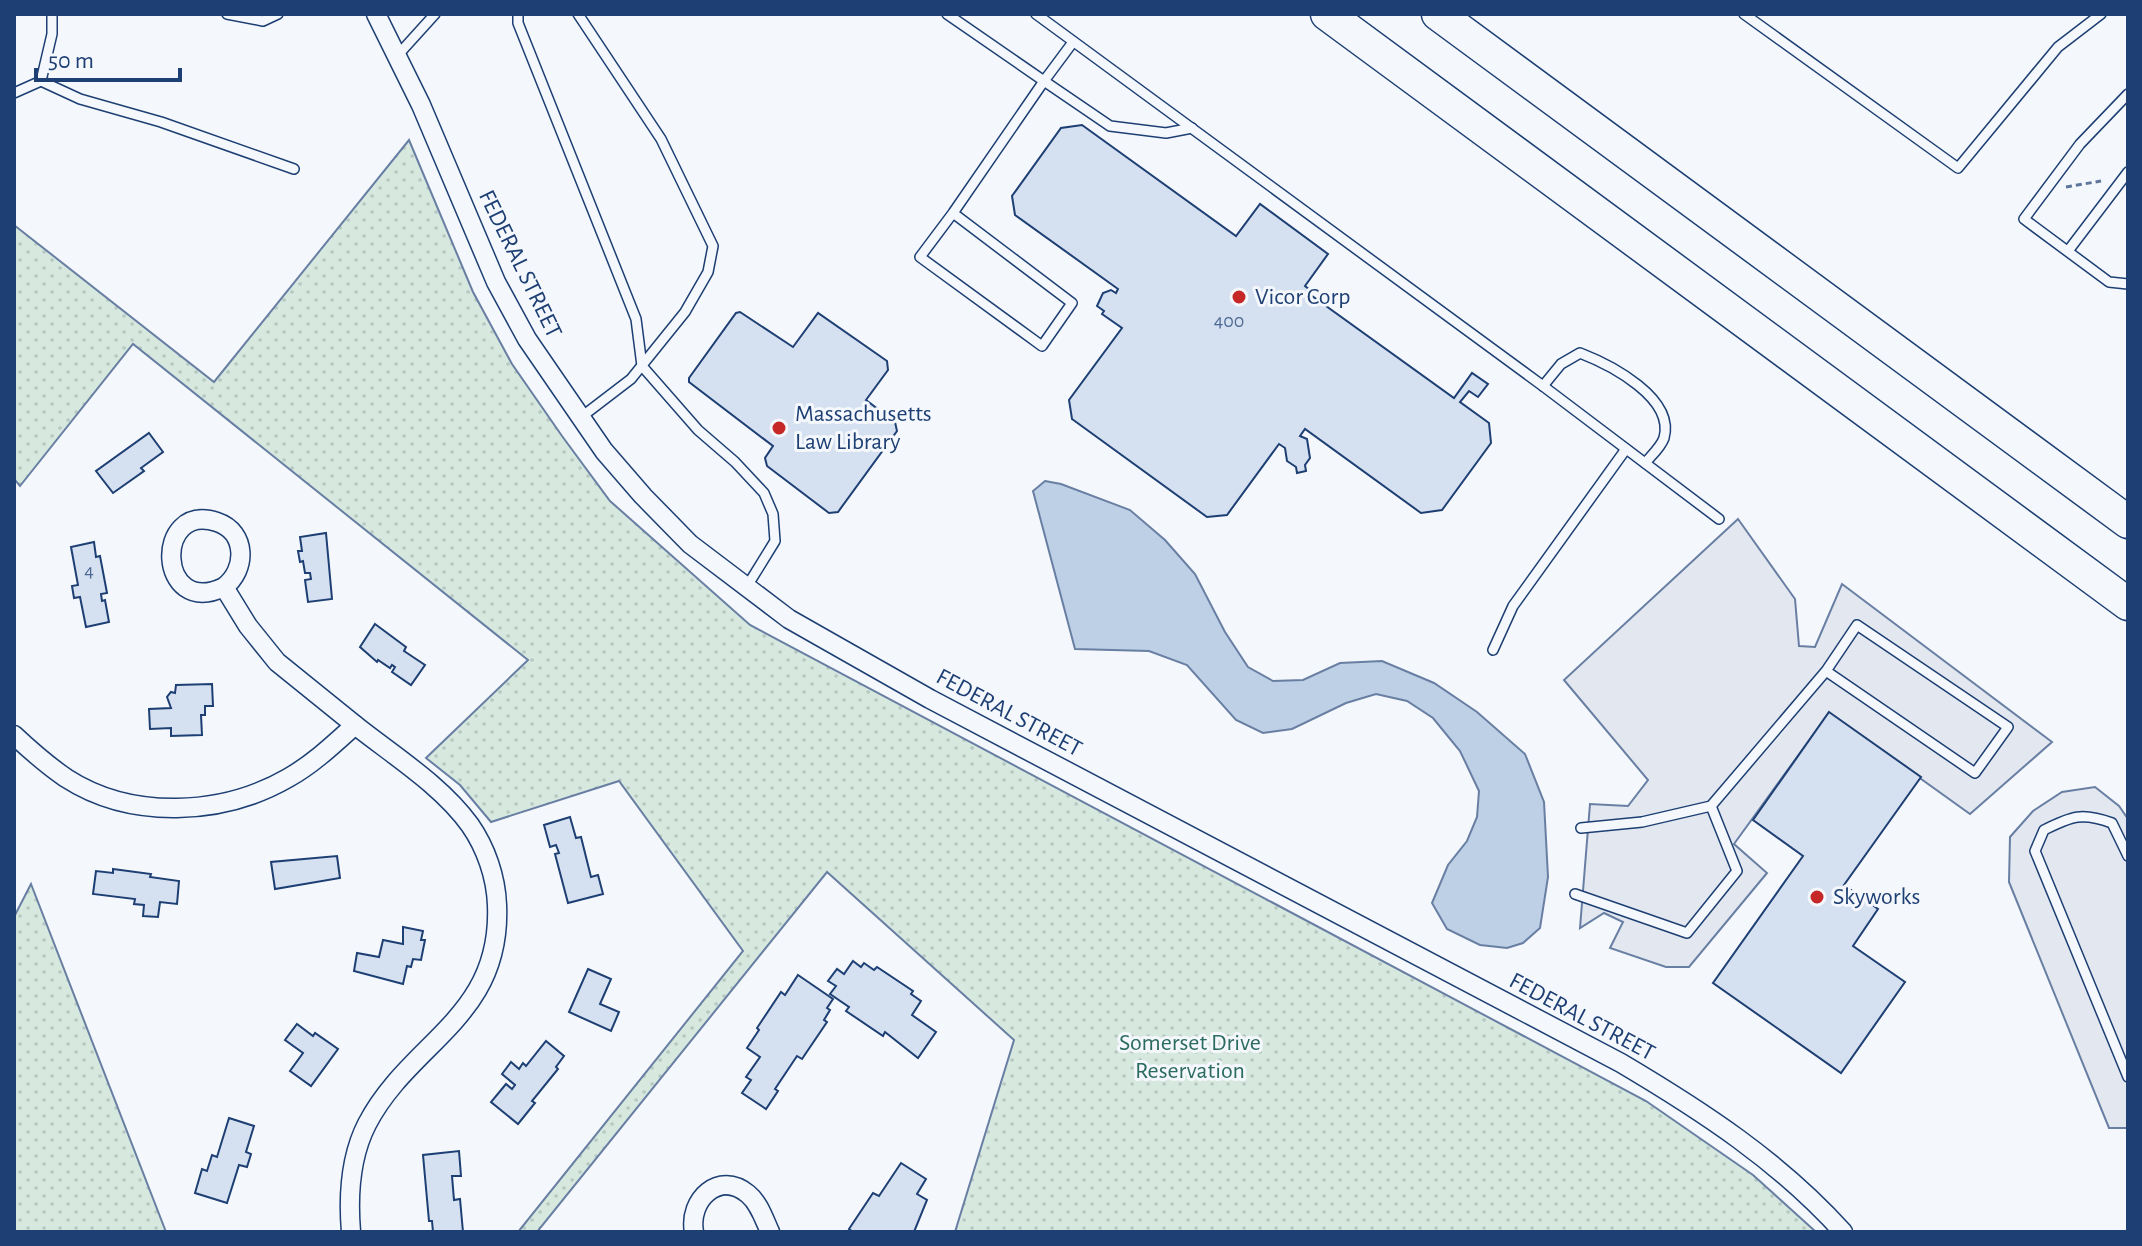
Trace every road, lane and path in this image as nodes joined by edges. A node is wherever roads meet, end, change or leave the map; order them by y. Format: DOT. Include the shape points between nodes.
graph roads {
  1 [pos="52,14"];
  2 [pos="227,14"];
  3 [pos="278,14"];
  4 [pos="376,14"];
  5 [pos="435,14"];
  6 [pos="518,14"];
  7 [pos="578,14"];
  8 [pos="947,14"];
  9 [pos="1036,14"];
  10 [pos="1327,14"];
  11 [pos="1438,14"];
  12 [pos="1744,14"];
  13 [pos="2101,14"];
  14 [pos="1073,42"];
  15 [pos="397,56"];
  16 [pos="41,81"];
  17 [pos="1044,81"];
  18 [pos="14,93"];
  19 [pos="2128,94"];
  20 [pos="1192,128"];
  21 [pos="294,169"];
  22 [pos="2126,175"];
  23 [pos="2046,190"];
  24 [pos="953,213"];
  25 [pos="2068,251"];
  26 [pos="2128,284"];
  27 [pos="642,366"];
  28 [pos="1543,386"];
  29 [pos="580,418"];
  30 [pos="1626,449"];
  31 [pos="1645,463"];
  32 [pos="1719,519"];
  33 [pos="2128,522"];
  34 [pos="224,587"];
  35 [pos="746,588"];
  36 [pos="2128,604"];
  37 [pos="1493,650"];
  38 [pos="1826,671"];
  39 [pos="355,725"];
  40 [pos="14,735"];
  41 [pos="1711,806"];
  42 [pos="1581,828"];
  43 [pos="2128,856"];
  44 [pos="1575,894"];
  45 [pos="2128,1077"];
  46 [pos="351,1232"];
  47 [pos="694,1232"];
  48 [pos="770,1232"];
  49 [pos="1843,1232"];
  1 -- 16 [label="lane"];
  2 -- 3 [label="lane" via="263,21"];
  4 -- 15 [label="street, FEDERAL STREET"];
  5 -- 15 [label="lane"];
  6 -- 27 [label="lane" via="636,319"];
  7 -- 27 [label="lane" via="661,139 713,246 708,272 685,312"];
  8 -- 17 [label="lane"];
  9 -- 14 [label="lane"];
  10 -- 36 [label="highway"];
  11 -- 33 [label="highway"];
  12 -- 13 [label="lane" via="1958,168 2058,47"];
  14 -- 17 [label="lane"];
  14 -- 20 [label="lane"];
  15 -- 29 [label="street, FEDERAL STREET" via="496,282"];
  16 -- 18 [label="lane"];
  16 -- 21 [label="lane" via="80,99"];
  17 -- 20 [label="lane" via="1110,126 1166,133"];
  17 -- 24 [label="lane"];
  19 -- 23 [label="lane" via="2080,144"];
  20 -- 28 [label="lane"];
  22 -- 23 [label="path"];
  22 -- 25 [label="lane"];
  23 -- 25 [label="lane" via="2024,219"];
  24 -- 24 [label="lane" via="1072,303 1042,346 920,257"];
  25 -- 26 [label="lane" via="2109,282"];
  27 -- 29 [label="lane"];
  27 -- 35 [label="lane" via="764,493 773,514 775,541"];
  28 -- 30 [label="lane"];
  28 -- 31 [label="lane" via="1561,364 1580,353 1608,363 1658,404 1666,420 1663,441"];
  29 -- 35 [label="street, FEDERAL STREET" via="643,496 690,544"];
  30 -- 31 [label="lane"];
  30 -- 37 [label="lane" via="1513,606"];
  31 -- 32 [label="lane"];
  34 -- 34 [label="street" via="194,591 175,576 169,554 184,527 214,521 237,540 239,569"];
  34 -- 39 [label="street" via="277,662"];
  35 -- 49 [label="street, FEDERAL STREET" via="789,619 930,699 1621,1063 1732,1132"];
  38 -- 38 [label="lane" via="1975,773 2008,727 1857,625"];
  38 -- 41 [label="lane"];
  39 -- 40 [label="street" via="315,760 268,789 194,808 142,805 91,791 48,765"];
  39 -- 46 [label="street" via="436,790 471,826 492,870 498,919 479,990 364,1128 351,1183"];
  41 -- 42 [label="lane" via="1642,822"];
  41 -- 44 [label="lane" via="1737,871 1687,933"];
  43 -- 45 [label="lane" via="2112,823 2090,815 2070,817 2044,830 2035,851"];
  47 -- 48 [label="street" via="692,1220 700,1198 729,1186 753,1199"];
}
